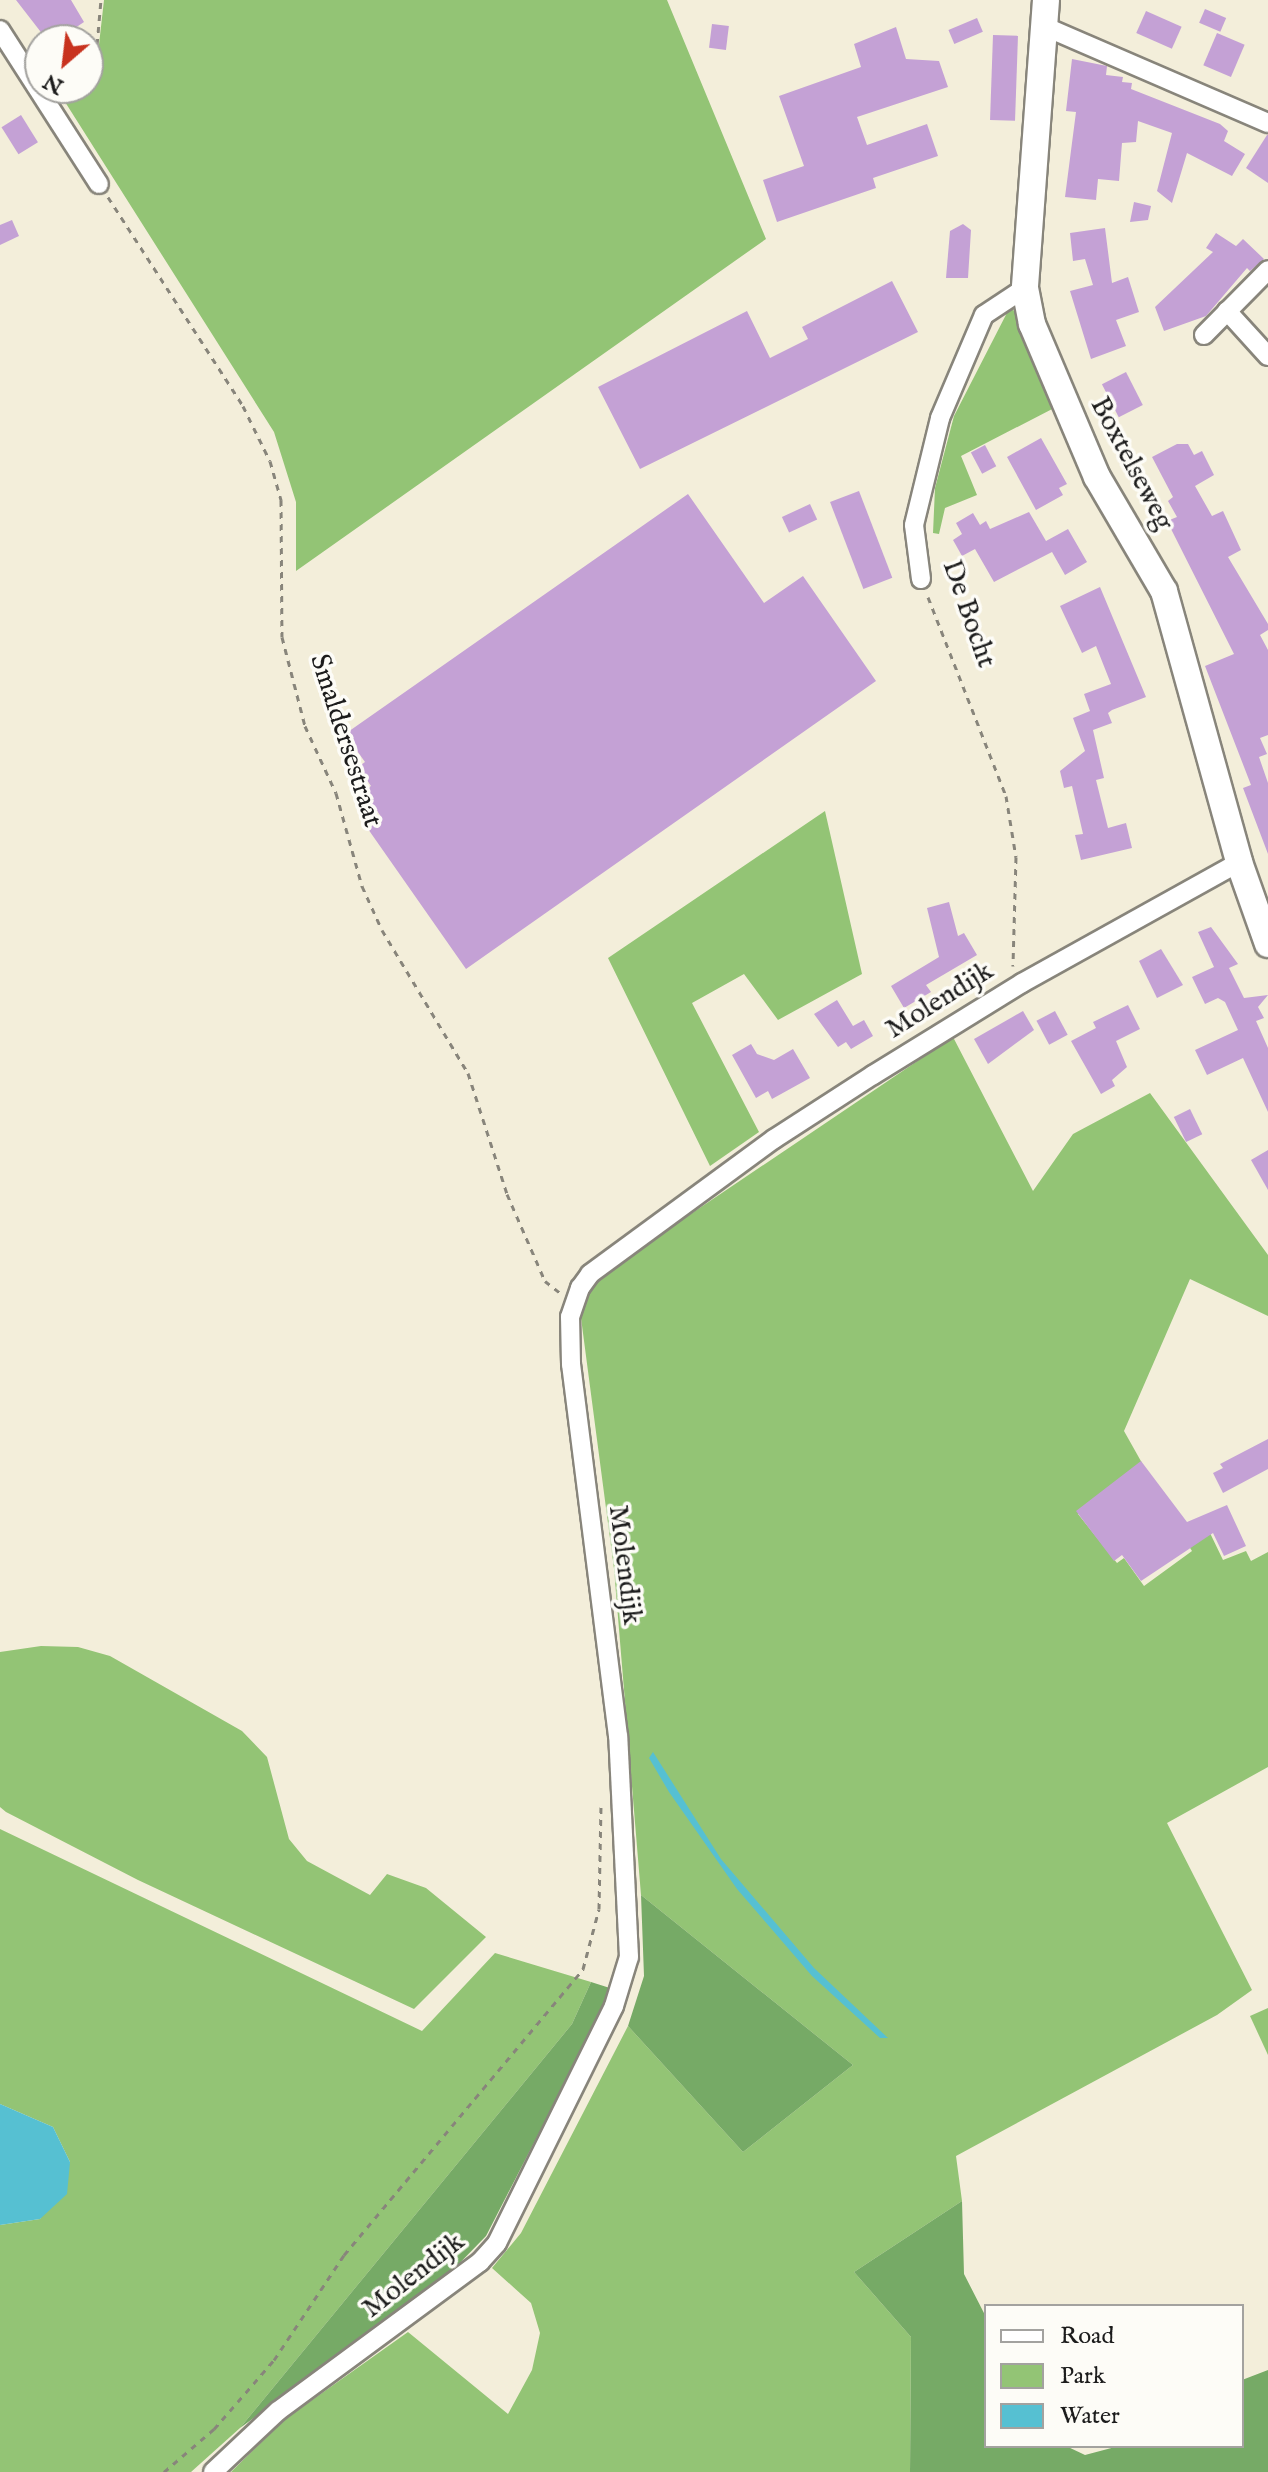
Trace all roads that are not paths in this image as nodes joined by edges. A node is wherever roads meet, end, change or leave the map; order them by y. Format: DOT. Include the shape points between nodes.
graph roads {
  1 [pos="1046,0"];
  2 [pos="1046,27"];
  3 [pos="0,30"];
  4 [pos="1268,123"];
  5 [pos="99,184"];
  6 [pos="1268,270"];
  7 [pos="1025,288"];
  8 [pos="1227,311"];
  9 [pos="1204,335"];
  10 [pos="1268,356"];
  11 [pos="921,579"];
  12 [pos="1239,862"];
  13 [pos="1268,944"];
  14 [pos="213,2472"];
  1 -- 2 [label="street, Boxtelseweg"];
  2 -- 4 [label="street"];
  2 -- 7 [label="street, Boxtelseweg"];
  3 -- 5 [label="street"];
  6 -- 8 [label="street"];
  7 -- 11 [label="street, De Bocht" via="984,315 945,405 914,525"];
  7 -- 12 [label="street, Boxtelseweg" via="1032,324 1068,418 1164,591"];
  8 -- 9 [label="street"];
  8 -- 10 [label="street"];
  12 -- 13 [label="street, Boxtelseweg"];
  12 -- 14 [label="street, Molendijk" via="1022,983 774,1139 590,1274 573,1300 571,1364 618,1736 629,1957 622,1981 497,2243 429,2304 278,2411"];
}
